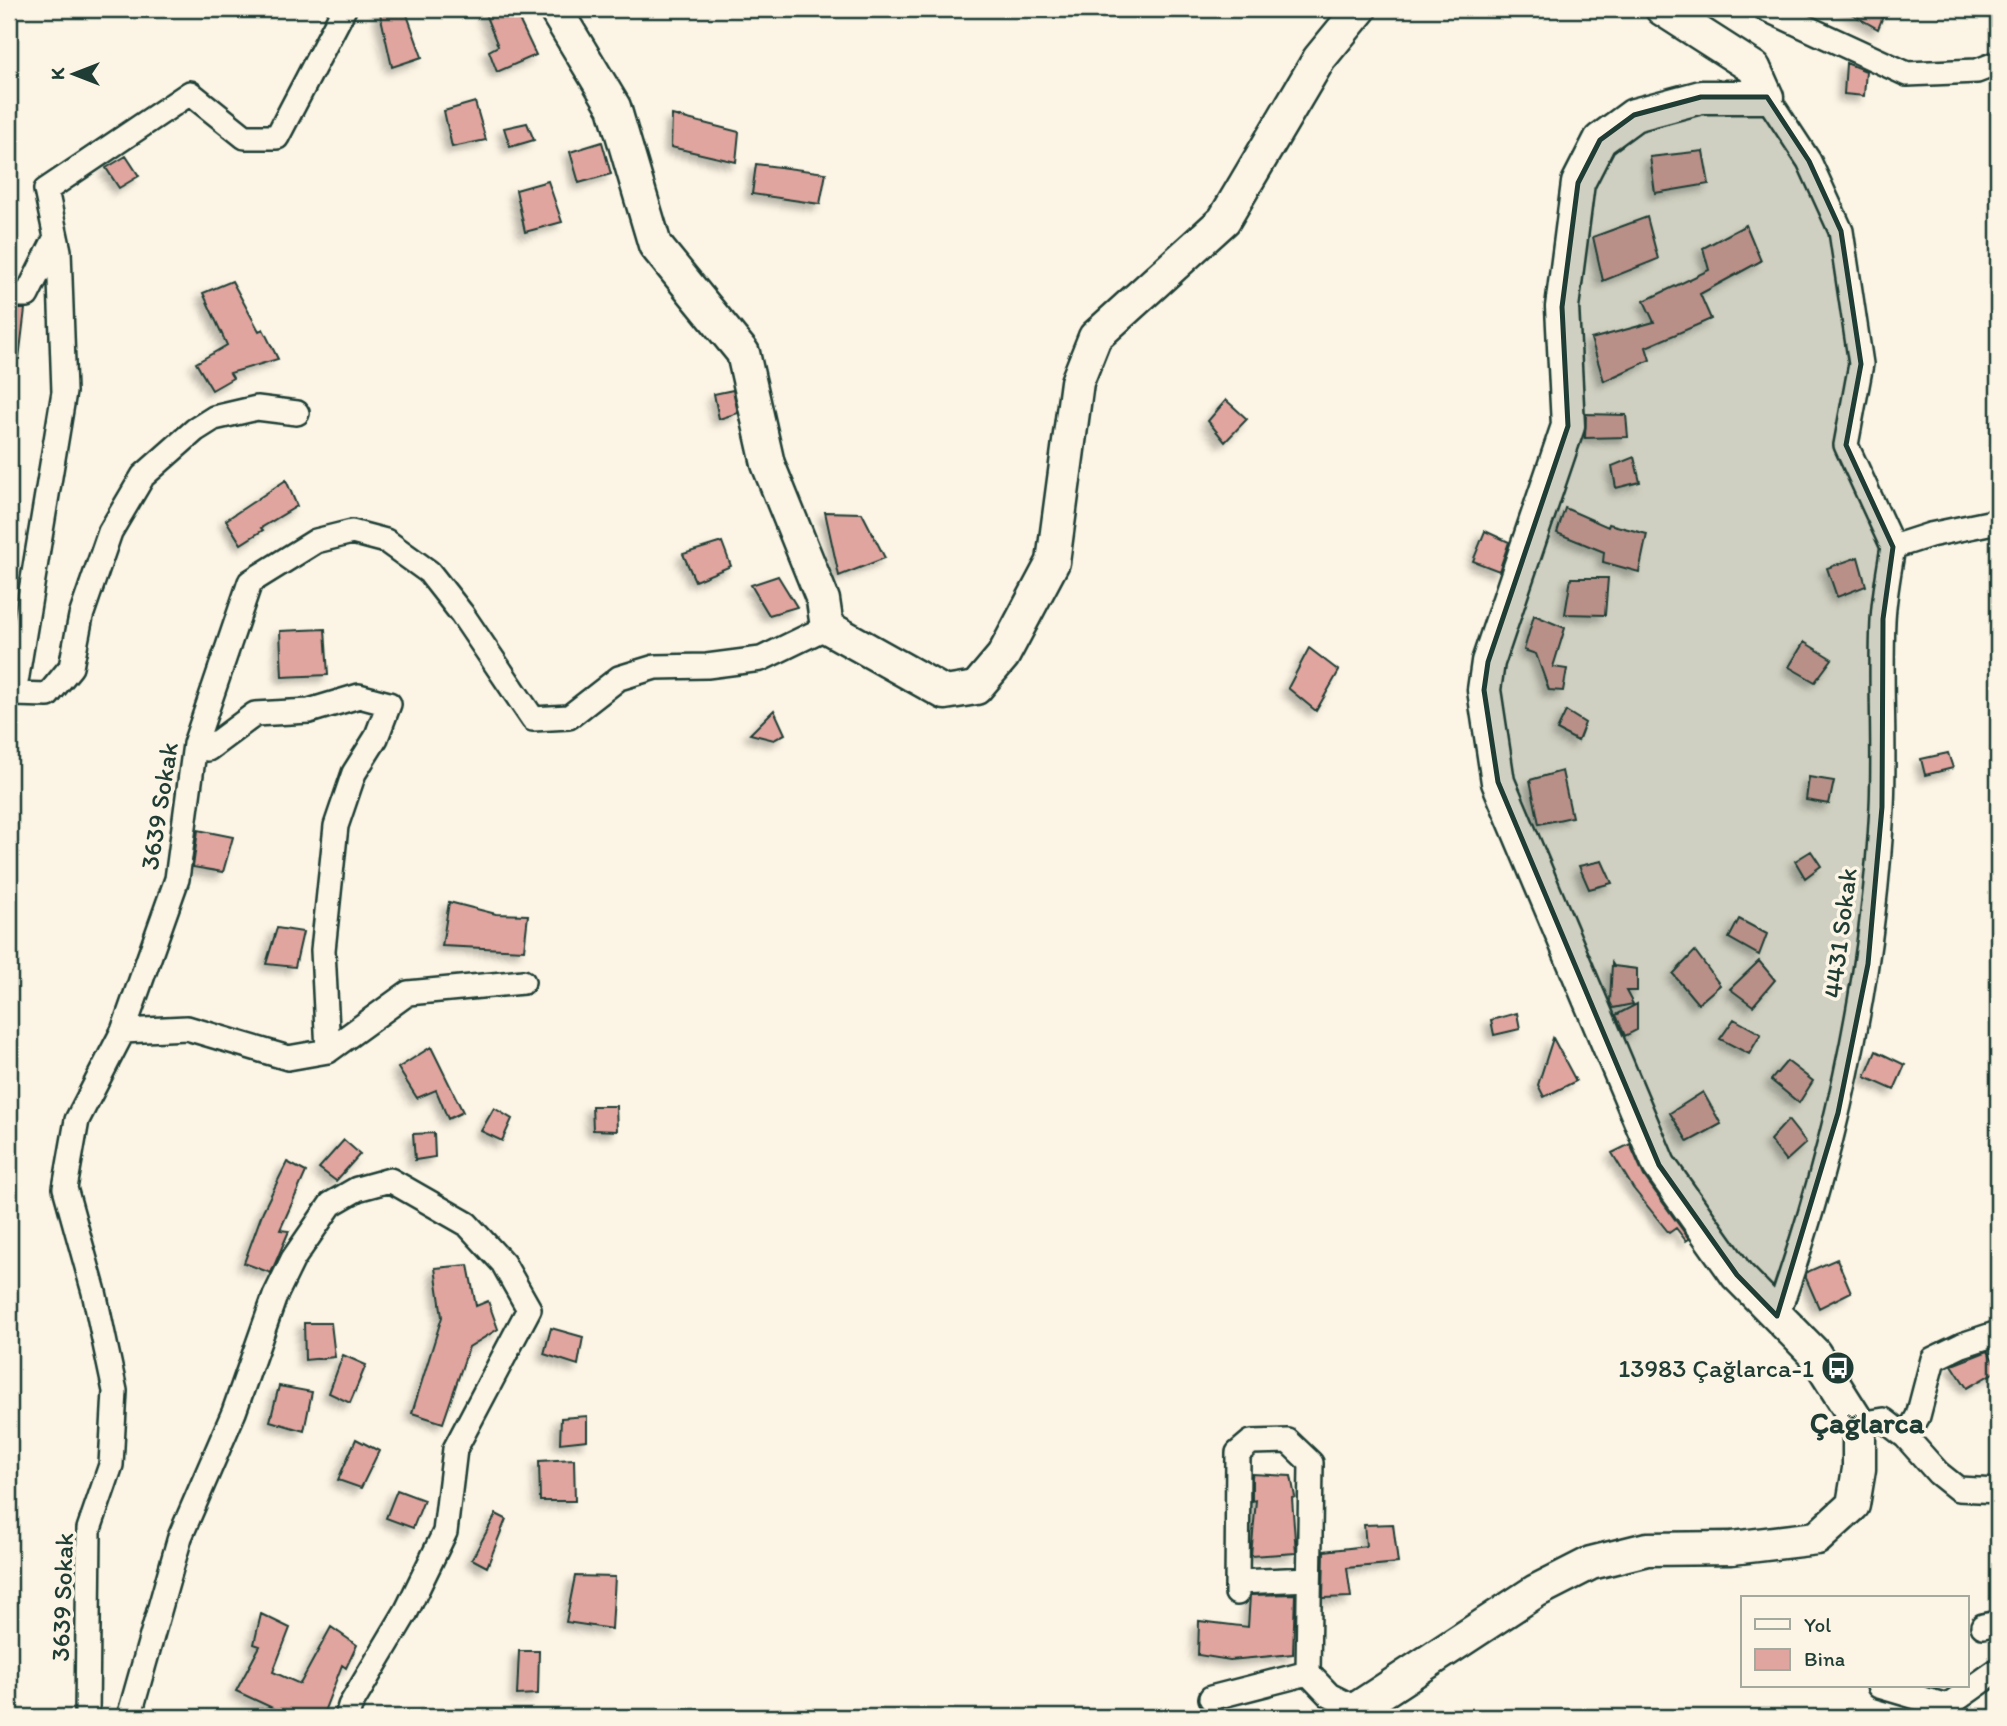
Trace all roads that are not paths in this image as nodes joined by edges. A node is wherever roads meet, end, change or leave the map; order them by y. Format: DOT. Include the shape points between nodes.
graph roads {
  1 [pos="344,9"];
  2 [pos="555,9"];
  3 [pos="1360,9"];
  4 [pos="1662,9"];
  5 [pos="1766,9"];
  6 [pos="1998,63"];
  7 [pos="1767,97"];
  8 [pos="56,236"];
  9 [pos="9,295"];
  10 [pos="297,413"];
  11 [pos="1998,521"];
  12 [pos="1893,547"];
  13 [pos="827,627"];
  14 [pos="195,744"];
  15 [pos="523,982"];
  16 [pos="123,1031"];
  17 [pos="328,1051"];
  18 [pos="1777,1316"];
  19 [pos="1998,1334"];
  20 [pos="1859,1424"];
  21 [pos="1906,1437"];
  22 [pos="1998,1491"];
  23 [pos="1309,1579"];
  24 [pos="1998,1670"];
  25 [pos="1308,1673"];
  26 [pos="1887,1688"];
  27 [pos="1211,1698"];
  28 [pos="1350,1713"];
  29 [pos="87,1717"];
  30 [pos="129,1717"];
  31 [pos="348,1717"];
  1 -- 8 [label="street" via="277,137 245,137 190,93 46,190"];
  2 -- 13 [label="street" via="614,107 655,245 743,353 768,464 823,600"];
  3 -- 13 [label="street" via="1320,59 1224,219 1095,337 1077,382 1053,562 1003,656 976,688 945,692"];
  4 -- 7 [label="street" via="1754,68"];
  5 -- 6 [label="street" via="1907,74 1977,71"];
  7 -- 12 [label="street" via="1809,162 1841,231 1861,364 1846,445"];
  7 -- 18 [label="street" via="1701,97 1634,115 1600,141 1578,183 1562,307 1568,426 1488,662 1484,690 1498,782 1659,1165 1737,1275"];
  8 -- 9 [label="street" via="27,295"];
  8 -- 10 [label="street" via="64,393 14,694 48,695 71,667 81,616 110,532 143,476 214,418 257,408"];
  11 -- 12 [label="street"];
  12 -- 18 [label="street, 4431 Sokak" via="1883,619 1882,807 1868,964 1838,1113 1806,1232"];
  13 -- 14 [label="street, 3639 Sokak" via="761,659 655,667 618,678 569,717 533,719 429,572 386,541 352,532 316,541 250,582"];
  14 -- 16 [label="street, 3639 Sokak" via="177,879"];
  14 -- 17 [label="street" via="208,749 255,713 309,710 359,696 389,704 376,738 354,773 336,825 323,950"];
  15 -- 17 [label="street" via="408,993"];
  16 -- 17 [label="street" via="187,1028 288,1058"];
  16 -- 29 [label="street, 3639 Sokak" via="77,1120 65,1188 116,1391 111,1465 89,1529"];
  18 -- 20 [label="street" via="1814,1353"];
  19 -- 21 [label="street" via="1933,1359 1918,1416"];
  20 -- 21 [label="street" via="1884,1420"];
  20 -- 28 [label="street" via="1853,1505 1817,1538 1732,1548 1647,1549 1591,1563 1536,1591"];
  21 -- 22 [label="street" via="1958,1489"];
  23 -- 23 [label="street" via="1311,1463 1288,1441 1251,1442 1238,1453 1237,1588"];
  23 -- 25 [label="street"];
  24 -- 26 [label="street" via="1947,1706"];
  25 -- 27 [label="street"];
  25 -- 28 [label="street"];
  30 -- 31 [label="street" via="180,1537 234,1412 275,1296 293,1259 331,1204 357,1189 390,1180 467,1224 503,1263 529,1309 455,1449 445,1532"];
}
